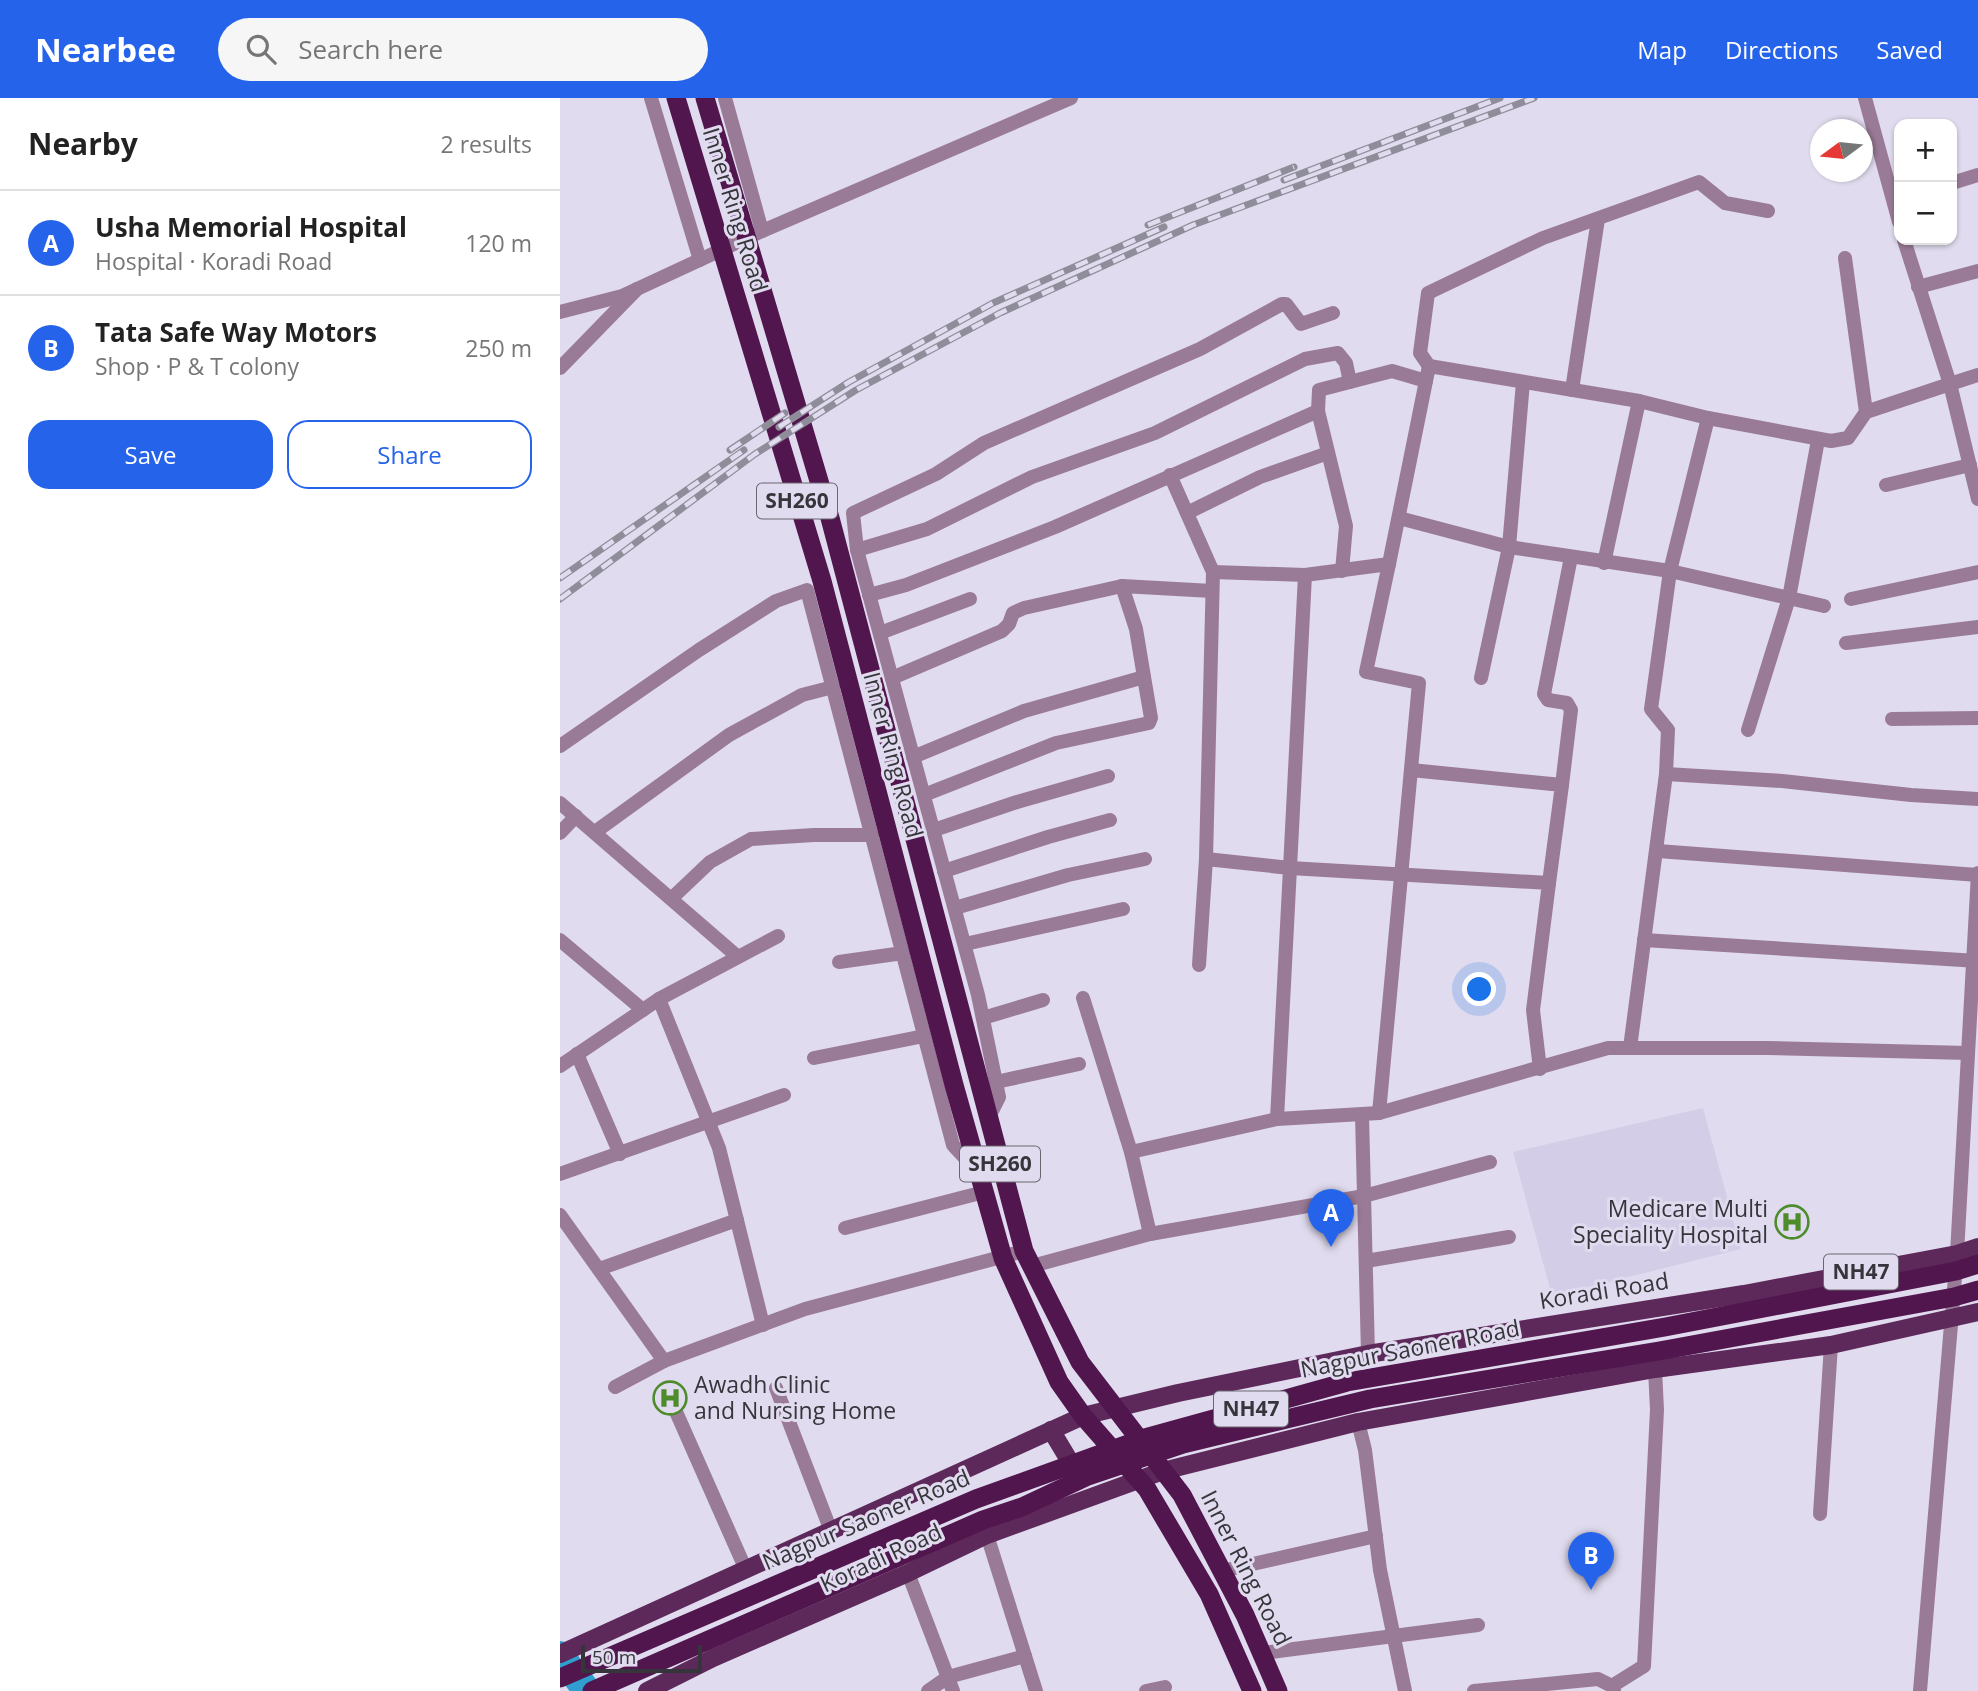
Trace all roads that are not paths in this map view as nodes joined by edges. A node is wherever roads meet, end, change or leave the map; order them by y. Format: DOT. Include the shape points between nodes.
graph roads {
  1 [pos="651,98"];
  2 [pos="676,98"];
  3 [pos="705,98"];
  4 [pos="725,98"];
  5 [pos="1071,98"];
  6 [pos="1865,98"];
  7 [pos="1978,175"];
  8 [pos="1955,182"];
  9 [pos="1894,193"];
  10 [pos="1768,211"];
  11 [pos="1598,219"];
  12 [pos="762,231"];
  13 [pos="1905,245"];
  14 [pos="1845,258"];
  15 [pos="700,260"];
  16 [pos="1978,271"];
  17 [pos="1918,287"];
  18 [pos="638,288"];
  19 [pos="560,312"];
  20 [pos="1334,313"];
  21 [pos="560,368"];
  22 [pos="1428,374"];
  23 [pos="1978,376"];
  24 [pos="1350,382"];
  25 [pos="1523,382"];
  26 [pos="1950,384"];
  27 [pos="1572,390"];
  28 [pos="1639,401"];
  29 [pos="1318,411"];
  30 [pos="1866,412"];
  31 [pos="1708,418"];
  32 [pos="1818,440"];
  33 [pos="1328,453"];
  34 [pos="1973,468"];
  35 [pos="1170,475"];
  36 [pos="1886,485"];
  37 [pos="1978,499"];
  38 [pos="1187,513"];
  39 [pos="1399,517"];
  40 [pos="1509,547"];
  41 [pos="857,550"];
  42 [pos="1571,557"];
  43 [pos="1604,563"];
  44 [pos="1389,564"];
  45 [pos="1342,570"];
  46 [pos="1670,571"];
  47 [pos="1213,572"];
  48 [pos="1978,572"];
  49 [pos="1305,575"];
  50 [pos="1122,586"];
  51 [pos="1212,591"];
  52 [pos="869,595"];
  53 [pos="1789,598"];
  54 [pos="1852,599"];
  55 [pos="970,600"];
  56 [pos="1824,606"];
  57 [pos="1978,627"];
  58 [pos="880,633"];
  59 [pos="1846,642"];
  60 [pos="1144,677"];
  61 [pos="892,678"];
  62 [pos="1481,678"];
  63 [pos="832,687"];
  64 [pos="1978,718"];
  65 [pos="1892,719"];
  66 [pos="1748,730"];
  67 [pos="560,746"];
  68 [pos="913,757"];
  69 [pos="1411,770"];
  70 [pos="1666,774"];
  71 [pos="1108,776"];
  72 [pos="1562,785"];
  73 [pos="924,795"];
  74 [pos="1978,799"];
  75 [pos="560,803"];
  76 [pos="576,816"];
  77 [pos="1110,820"];
  78 [pos="933,830"];
  79 [pos="595,832"];
  80 [pos="560,833"];
  81 [pos="872,835"];
  82 [pos="1658,851"];
  83 [pos="1145,859"];
  84 [pos="1206,859"];
  85 [pos="1290,868"];
  86 [pos="944,872"];
  87 [pos="1978,874"];
  88 [pos="1400,875"];
  89 [pos="1549,883"];
  90 [pos="672,898"];
  91 [pos="954,908"];
  92 [pos="1123,909"];
  93 [pos="778,936"];
  94 [pos="560,940"];
  95 [pos="1644,940"];
  96 [pos="965,944"];
  97 [pos="903,953"];
  98 [pos="738,957"];
  99 [pos="1975,961"];
  100 [pos="839,962"];
  101 [pos="1199,965"];
  102 [pos="659,999"];
  103 [pos="1083,999"];
  104 [pos="1043,1000"];
  105 [pos="643,1010"];
  106 [pos="983,1018"];
  107 [pos="924,1036"];
  108 [pos="1630,1048"];
  109 [pos="578,1054"];
  110 [pos="1968,1054"];
  111 [pos="814,1058"];
  112 [pos="1079,1065"];
  113 [pos="560,1066"];
  114 [pos="1540,1069"];
  115 [pos="996,1082"];
  116 [pos="784,1095"];
  117 [pos="1379,1112"];
  118 [pos="1362,1115"];
  119 [pos="988,1119"];
  120 [pos="1277,1119"];
  121 [pos="709,1122"];
  122 [pos="1131,1152"];
  123 [pos="620,1154"];
  124 [pos="1490,1162"];
  125 [pos="978,1172"];
  126 [pos="560,1174"];
  127 [pos="984,1192"];
  128 [pos="1364,1196"];
  129 [pos="560,1215"];
  130 [pos="737,1220"];
  131 [pos="845,1228"];
  132 [pos="1150,1234"];
  133 [pos="1509,1237"];
  134 [pos="1978,1247"];
  135 [pos="1957,1254"];
  136 [pos="1003,1258"];
  137 [pos="1028,1258"];
  138 [pos="1366,1261"];
  139 [pos="1978,1264"];
  140 [pos="599,1269"];
  141 [pos="1978,1290"];
  142 [pos="1978,1312"];
  143 [pos="1952,1320"];
  144 [pos="763,1325"];
  145 [pos="1831,1345"];
  146 [pos="1387,1351"];
  147 [pos="1368,1354"];
  148 [pos="664,1362"];
  149 [pos="1655,1369"];
  150 [pos="615,1387"];
  151 [pos="776,1388"];
  152 [pos="1114,1407"];
  153 [pos="1409,1413"];
  154 [pos="677,1414"];
  155 [pos="1083,1416"];
  156 [pos="1358,1422"];
  157 [pos="1051,1430"];
  158 [pos="1163,1471"];
  159 [pos="1139,1479"];
  160 [pos="1091,1496"];
  161 [pos="1819,1514"];
  162 [pos="831,1531"];
  163 [pos="987,1535"];
  164 [pos="1376,1536"];
  165 [pos="746,1570"];
  166 [pos="1222,1572"];
  167 [pos="908,1573"];
  168 [pos="679,1600"];
  169 [pos="1478,1625"];
  170 [pos="1394,1636"];
  171 [pos="1263,1653"];
  172 [pos="560,1654"];
  173 [pos="1024,1656"];
  174 [pos="713,1658"];
  175 [pos="560,1678"];
  176 [pos="951,1684"];
  177 [pos="1165,1687"];
  178 [pos="654,1688"];
  179 [pos="1613,1689"];
  180 [pos="592,1691"];
  181 [pos="928,1691"];
  182 [pos="1036,1691"];
  183 [pos="1146,1691"];
  184 [pos="1252,1691"];
  185 [pos="1278,1691"];
  186 [pos="1405,1691"];
  187 [pos="1474,1691"];
  188 [pos="1920,1691"];
  1 -- 15 [label="street"];
  2 -- 125 [label="highway, Inner Ring Road / SH260" via="821,581"];
  3 -- 119 [label="highway, Inner Ring Road / SH260" via="830,518"];
  4 -- 12 [label="street"];
  5 -- 12 [label="street"];
  6 -- 9 [label="street"];
  7 -- 8 [label="street"];
  10 -- 11 [label="street" via="1725,203 1699,182"];
  11 -- 22 [label="street" via="1544,238 1428,293 1420,352"];
  11 -- 27 [label="street"];
  12 -- 15 [label="street"];
  13 -- 17 [label="street"];
  14 -- 30 [label="street"];
  15 -- 18 [label="street"];
  16 -- 17 [label="street"];
  17 -- 26 [label="street"];
  18 -- 19 [label="street"];
  18 -- 21 [label="street"];
  20 -- 41 [label="street" via="1301,324 1282,304 1200,349 984,443 936,474 853,513"];
  22 -- 24 [label="street" via="1392,371"];
  22 -- 25 [label="street"];
  22 -- 39 [label="street"];
  23 -- 26 [label="street"];
  24 -- 29 [label="street" via="1320,390"];
  24 -- 41 [label="street" via="1346,363 1338,353 1305,359 1155,433 1032,477 927,529"];
  25 -- 27 [label="street"];
  25 -- 40 [label="street"];
  26 -- 30 [label="street"];
  26 -- 34 [label="street"];
  27 -- 28 [label="street"];
  28 -- 31 [label="street"];
  28 -- 43 [label="street"];
  29 -- 33 [label="street"];
  29 -- 35 [label="street"];
  30 -- 32 [label="street" via="1848,438"];
  31 -- 32 [label="street"];
  31 -- 46 [label="street"];
  32 -- 53 [label="street"];
  33 -- 38 [label="street" via="1259,477"];
  33 -- 45 [label="street" via="1346,526"];
  34 -- 36 [label="street"];
  34 -- 37 [label="street"];
  35 -- 38 [label="street"];
  35 -- 52 [label="street" via="1055,527"];
  38 -- 47 [label="street"];
  39 -- 40 [label="street"];
  39 -- 44 [label="street"];
  40 -- 42 [label="street"];
  40 -- 62 [label="street"];
  41 -- 52 [label="street"];
  42 -- 43 [label="street"];
  42 -- 72 [label="street" via="1544,694 1548,700 1567,703 1571,710"];
  43 -- 46 [label="street"];
  44 -- 45 [label="street"];
  44 -- 69 [label="street" via="1366,671 1419,683"];
  45 -- 49 [label="street"];
  46 -- 53 [label="street"];
  46 -- 70 [label="street" via="1651,709 1668,730"];
  47 -- 49 [label="street"];
  47 -- 51 [label="street"];
  48 -- 54 [label="street"];
  49 -- 85 [label="street"];
  50 -- 51 [label="street"];
  50 -- 60 [label="street" via="1136,629"];
  50 -- 61 [label="street" via="1024,608 1013,613 1002,631"];
  51 -- 84 [label="street"];
  52 -- 58 [label="street"];
  53 -- 56 [label="street"];
  53 -- 66 [label="street"];
  55 -- 58 [label="street"];
  57 -- 59 [label="street"];
  58 -- 61 [label="street"];
  60 -- 68 [label="street" via="1024,711"];
  60 -- 73 [label="street" via="1149,723 1056,743"];
  61 -- 68 [label="street"];
  63 -- 67 [label="street" via="807,590 776,601"];
  63 -- 79 [label="street" via="802,695 729,735"];
  63 -- 81 [label="street"];
  64 -- 65 [label="street"];
  68 -- 73 [label="street"];
  69 -- 72 [label="street"];
  69 -- 88 [label="street"];
  70 -- 74 [label="street"];
  70 -- 82 [label="street"];
  71 -- 78 [label="street"];
  72 -- 89 [label="street"];
  73 -- 78 [label="street"];
  75 -- 76 [label="street"];
  76 -- 79 [label="street"];
  76 -- 80 [label="street"];
  77 -- 86 [label="street"];
  78 -- 86 [label="street"];
  79 -- 90 [label="street"];
  81 -- 90 [label="street" via="751,839 710,862"];
  81 -- 97 [label="street"];
  82 -- 87 [label="street"];
  82 -- 95 [label="street"];
  83 -- 91 [label="street" via="1068,875"];
  84 -- 85 [label="street"];
  84 -- 101 [label="street"];
  85 -- 88 [label="street"];
  85 -- 120 [label="street"];
  86 -- 91 [label="street"];
  87 -- 99 [label="street"];
  88 -- 89 [label="street"];
  88 -- 117 [label="street"];
  89 -- 114 [label="street" via="1534,1010"];
  90 -- 98 [label="street"];
  91 -- 96 [label="street"];
  92 -- 96 [label="street"];
  93 -- 98 [label="street"];
  94 -- 105 [label="street"];
  95 -- 99 [label="street"];
  95 -- 108 [label="street"];
  96 -- 106 [label="street"];
  97 -- 100 [label="street"];
  97 -- 107 [label="street"];
  98 -- 102 [label="street"];
  99 -- 110 [label="street"];
  102 -- 105 [label="street"];
  102 -- 121 [label="street"];
  103 -- 122 [label="street"];
  104 -- 106 [label="street"];
  105 -- 109 [label="street"];
  106 -- 115 [label="street"];
  107 -- 111 [label="street"];
  107 -- 125 [label="street" via="953,1145"];
  108 -- 110 [label="street"];
  108 -- 114 [label="street" via="1608,1048"];
  109 -- 113 [label="street"];
  109 -- 123 [label="street"];
  110 -- 135 [label="street"];
  112 -- 115 [label="street"];
  114 -- 117 [label="street"];
  115 -- 119 [label="street" via="999,1097"];
  116 -- 121 [label="street"];
  117 -- 118 [label="street"];
  118 -- 120 [label="street"];
  118 -- 128 [label="street"];
  119 -- 137 [label="highway, Inner Ring Road / SH260"];
  120 -- 122 [label="street"];
  121 -- 123 [label="street"];
  121 -- 130 [label="street"];
  122 -- 132 [label="street"];
  123 -- 126 [label="street"];
  124 -- 128 [label="street"];
  125 -- 127 [label="highway, Inner Ring Road / SH260"];
  127 -- 131 [label="street"];
  127 -- 136 [label="highway, Inner Ring Road / SH260"];
  128 -- 132 [label="street"];
  128 -- 138 [label="street"];
  129 -- 140 [label="street"];
  130 -- 140 [label="street"];
  130 -- 144 [label="street"];
  132 -- 137 [label="street"];
  133 -- 138 [label="street"];
  134 -- 135 [label="main road, Koradi Road / NH47"];
  135 -- 143 [label="street"];
  135 -- 146 [label="main road, Koradi Road / NH47" via="1744,1294"];
  136 -- 137 [label="street"];
  136 -- 144 [label="street" via="806,1309"];
  136 -- 155 [label="highway, Inner Ring Road / SH260" via="1059,1381"];
  137 -- 152 [label="highway, Inner Ring Road / SH260" via="1080,1362"];
  138 -- 147 [label="street"];
  139 -- 175 [label="highway, Nagpur Saoner Road / NH47" via="1665,1327 1347,1382 1145,1438 976,1499"];
  140 -- 148 [label="street"];
  141 -- 180 [label="highway, Nagpur Saoner Road / NH47" via="1659,1351 1370,1399 1183,1444 983,1520"];
  142 -- 143 [label="main road"];
  143 -- 145 [label="main road"];
  143 -- 188 [label="street"];
  144 -- 148 [label="street"];
  145 -- 149 [label="main road"];
  145 -- 161 [label="street"];
  146 -- 147 [label="main road, Koradi Road / NH47"];
  146 -- 153 [label="main road"];
  147 -- 152 [label="main road, Koradi Road / NH47"];
  148 -- 150 [label="street"];
  149 -- 153 [label="main road"];
  149 -- 179 [label="street" via="1657,1410 1644,1666"];
  151 -- 162 [label="street"];
  152 -- 155 [label="main road, NH47"];
  152 -- 158 [label="highway, SH260"];
  153 -- 156 [label="main road"];
  154 -- 165 [label="street"];
  155 -- 157 [label="main road, Koradi Road"];
  155 -- 159 [label="highway, SH260"];
  156 -- 158 [label="main road"];
  156 -- 164 [label="street"];
  157 -- 160 [label="main road"];
  157 -- 162 [label="main road, Koradi Road"];
  158 -- 159 [label="main road, Koradi Road"];
  158 -- 166 [label="highway, Inner Ring Road / SH260" via="1182,1495"];
  159 -- 160 [label="main road, Koradi Road"];
  159 -- 184 [label="highway, Inner Ring Road / SH260" via="1209,1594"];
  160 -- 163 [label="main road, Koradi Road"];
  162 -- 165 [label="main road, Koradi Road"];
  163 -- 167 [label="main road, Koradi Road"];
  163 -- 173 [label="street"];
  164 -- 166 [label="street"];
  164 -- 170 [label="street"];
  165 -- 168 [label="main road, Koradi Road"];
  166 -- 171 [label="highway, Inner Ring Road / SH260"];
  167 -- 174 [label="main road, Koradi Road"];
  167 -- 176 [label="street"];
  168 -- 172 [label="main road, Koradi Road"];
  168 -- 174 [label="main road"];
  169 -- 170 [label="street"];
  170 -- 171 [label="street"];
  170 -- 186 [label="street"];
  171 -- 185 [label="highway, Inner Ring Road / SH260"];
  173 -- 176 [label="street"];
  173 -- 182 [label="street"];
  174 -- 178 [label="main road, Koradi Road"];
  176 -- 181 [label="street"];
  177 -- 183 [label="street"];
  179 -- 187 [label="street" via="1598,1679"];
}
